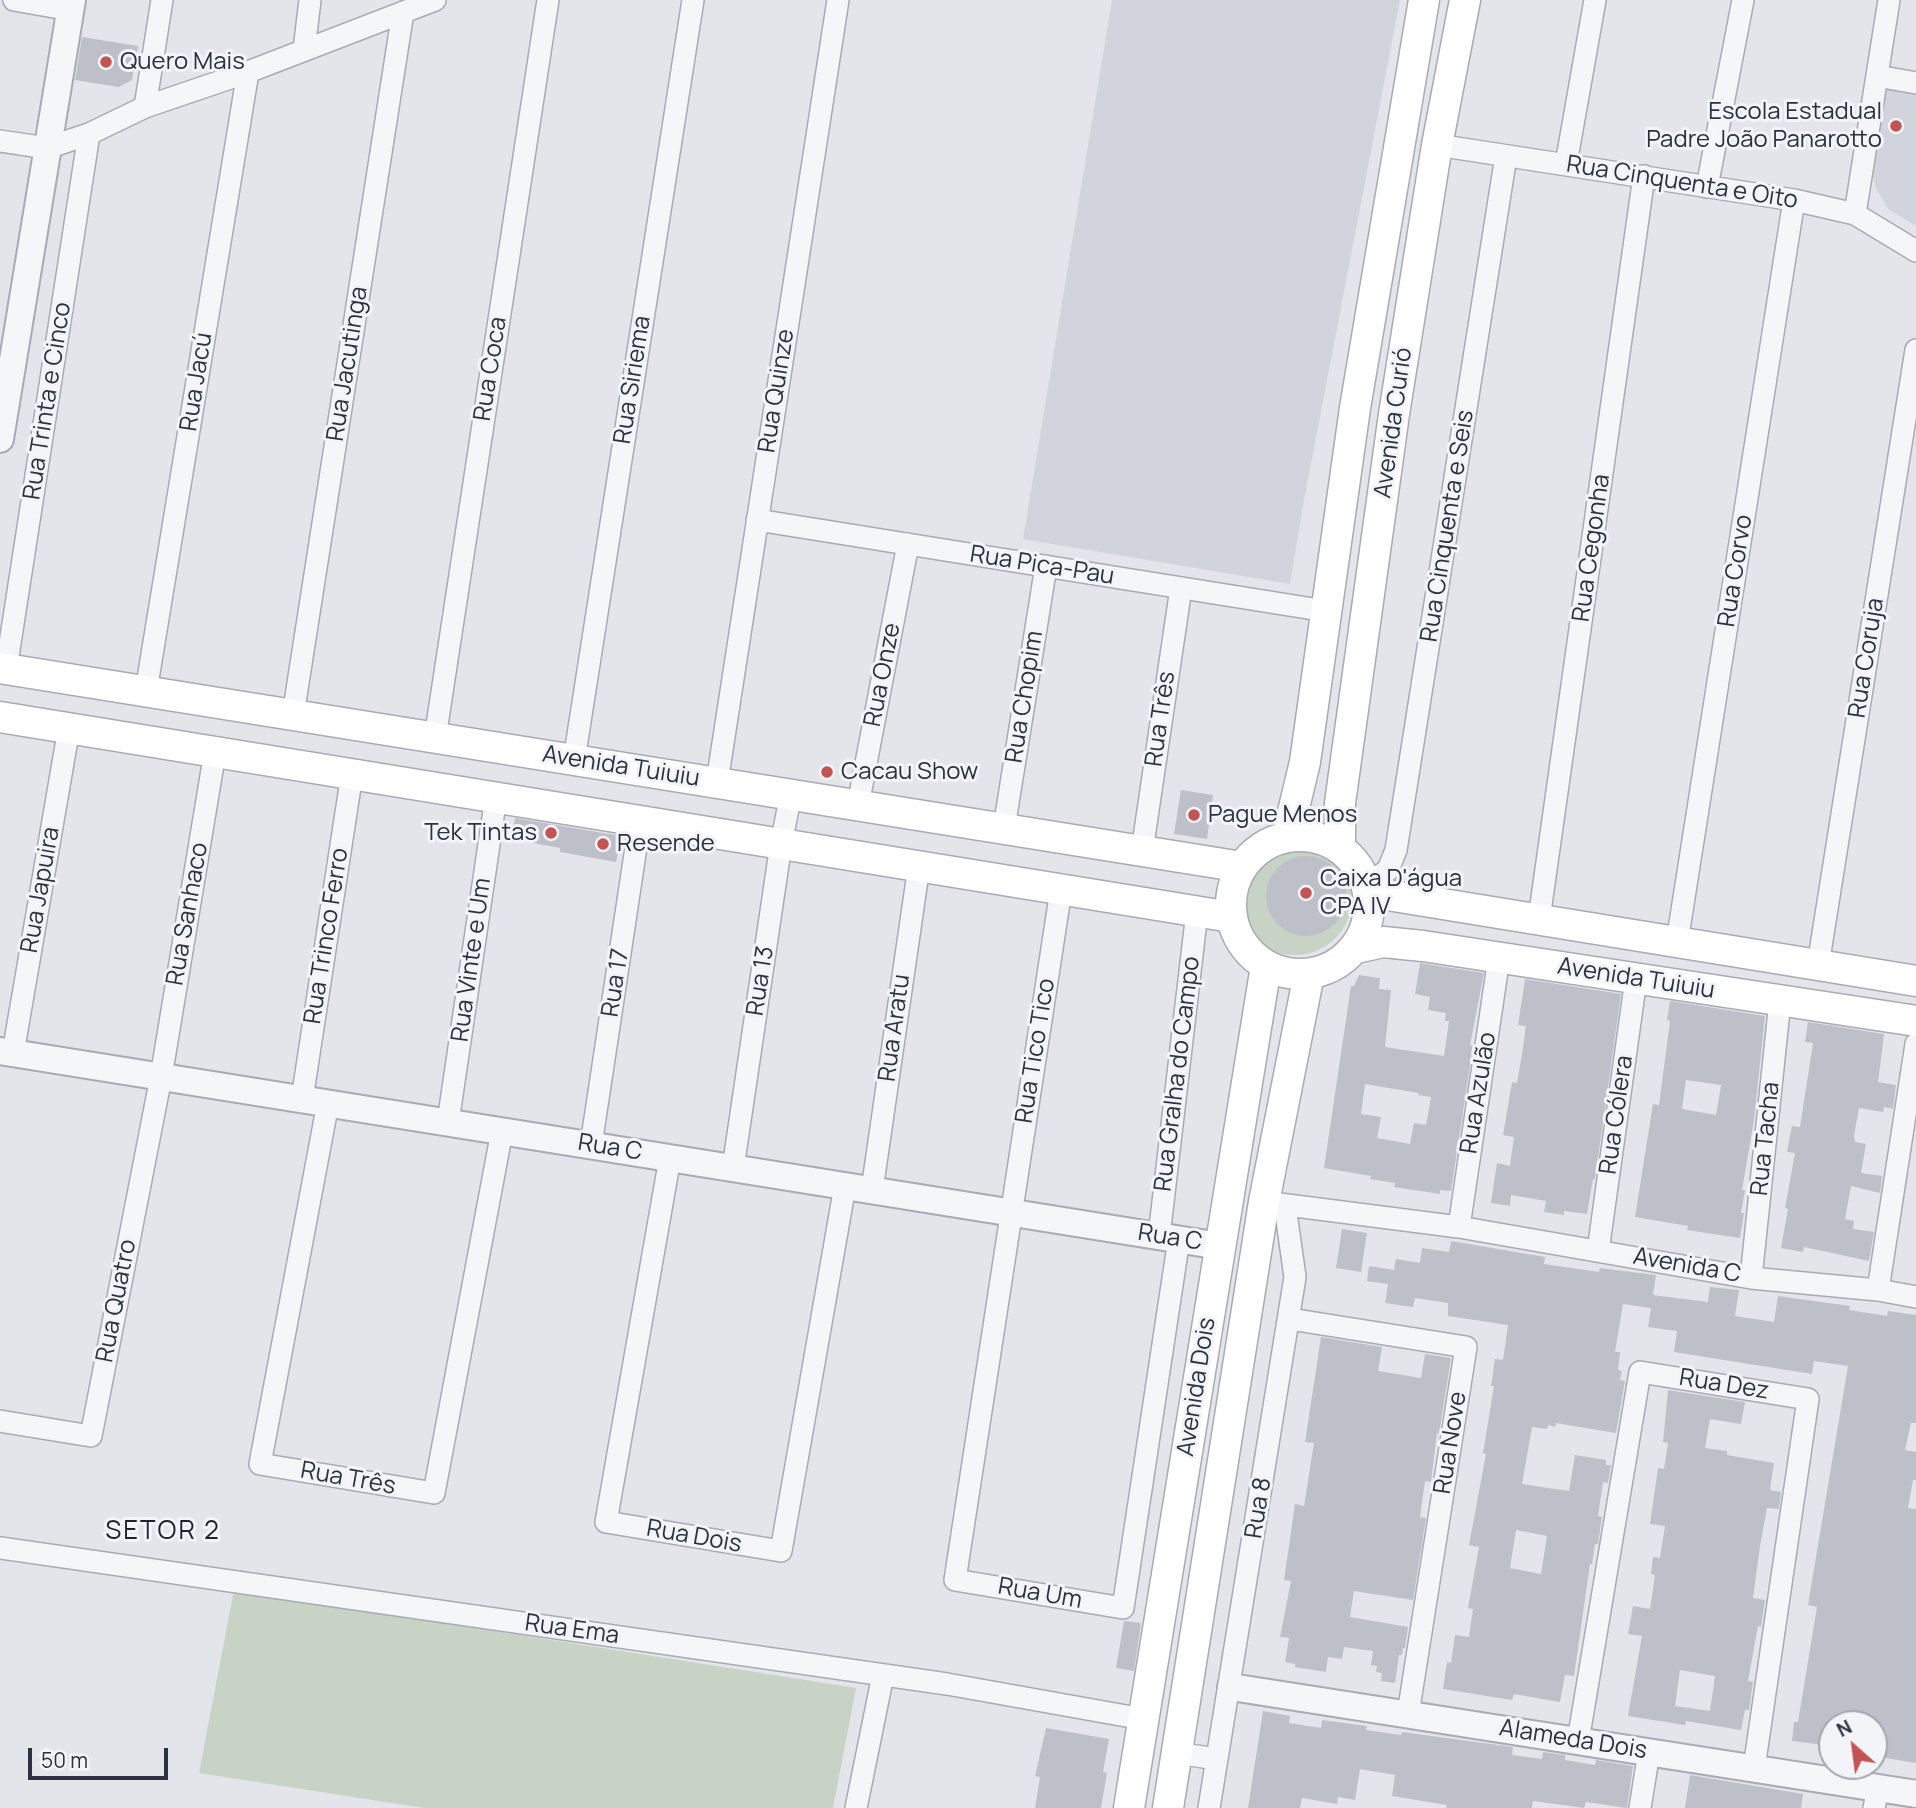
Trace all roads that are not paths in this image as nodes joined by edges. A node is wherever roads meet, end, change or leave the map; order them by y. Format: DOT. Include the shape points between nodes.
graph roads {
  1 [pos="14,0"];
  2 [pos="162,0"];
  3 [pos="310,0"];
  4 [pos="435,0"];
  5 [pos="548,0"];
  6 [pos="693,0"];
  7 [pos="838,0"];
  8 [pos="1424,0"];
  9 [pos="1465,0"];
  10 [pos="1595,0"];
  11 [pos="1743,0"];
  12 [pos="1889,0"];
  13 [pos="72,5"];
  14 [pos="403,12"];
  15 [pos="304,50"];
  16 [pos="248,72"];
  17 [pos="1877,76"];
  18 [pos="1916,83"];
  19 [pos="145,107"];
  20 [pos="89,134"];
  21 [pos="0,141"];
  22 [pos="1437,145"];
  23 [pos="47,148"];
  24 [pos="1506,156"];
  25 [pos="1566,163"];
  26 [pos="1644,176"];
  27 [pos="1707,187"];
  28 [pos="1794,200"];
  29 [pos="1855,214"];
  30 [pos="1916,251"];
  31 [pos="1916,350"];
  32 [pos="0,439"];
  33 [pos="757,520"];
  34 [pos="908,544"];
  35 [pos="1046,566"];
  36 [pos="1181,588"];
  37 [pos="1326,611"];
  38 [pos="3,668"];
  39 [pos="146,691"];
  40 [pos="293,715"];
  41 [pos="0,717"];
  42 [pos="69,728"];
  43 [pos="435,738"];
  44 [pos="215,752"];
  45 [pos="574,760"];
  46 [pos="352,774"];
  47 [pos="717,782"];
  48 [pos="791,794"];
  49 [pos="496,797"];
  50 [pos="858,805"];
  51 [pos="640,821"];
  52 [pos="1004,828"];
  53 [pos="1287,837"];
  54 [pos="781,844"];
  55 [pos="1340,847"];
  56 [pos="1142,851"];
  57 [pos="919,866"];
  58 [pos="1242,867"];
  59 [pos="1368,888"];
  60 [pos="1061,890"];
  61 [pos="1197,912"];
  62 [pos="1231,917"];
  63 [pos="1539,919"];
  64 [pos="1677,942"];
  65 [pos="1356,948"];
  66 [pos="1499,958"];
  67 [pos="1818,965"];
  68 [pos="1266,966"];
  69 [pos="1309,974"];
  70 [pos="1636,979"];
  71 [pos="1916,981"];
  72 [pos="1780,1001"];
  73 [pos="1916,1021"];
  74 [pos="1916,1044"];
  75 [pos="6,1052"];
  76 [pos="161,1077"];
  77 [pos="302,1099"];
  78 [pos="328,1103"];
  79 [pos="448,1122"];
  80 [pos="502,1131"];
  81 [pos="591,1145"];
  82 [pos="670,1158"];
  83 [pos="733,1168"];
  84 [pos="845,1186"];
  85 [pos="872,1190"];
  86 [pos="1275,1204"];
  87 [pos="1010,1212"];
  88 [pos="1459,1227"];
  89 [pos="1169,1238"];
  90 [pos="1220,1246"];
  91 [pos="1598,1251"];
  92 [pos="1751,1278"];
  93 [pos="1878,1290"];
  94 [pos="1916,1297"];
  95 [pos="1290,1320"];
  96 [pos="0,1420"];
  97 [pos="0,1548"];
  98 [pos="883,1675"];
  99 [pos="1231,1687"];
  100 [pos="1408,1714"];
  101 [pos="1143,1720"];
  102 [pos="1578,1741"];
  103 [pos="1649,1752"];
  104 [pos="1176,1753"];
  105 [pos="1217,1759"];
  106 [pos="1754,1768"];
  107 [pos="1916,1794"];
  108 [pos="1876,1798"];
  109 [pos="856,1808"];
  110 [pos="1129,1808"];
  111 [pos="1168,1808"];
  112 [pos="1209,1808"];
  113 [pos="1640,1808"];
  1 -- 13 [label="street"];
  2 -- 19 [label="street"];
  3 -- 15 [label="street"];
  4 -- 14 [label="street"];
  5 -- 43 [label="street, Rua Coca"];
  6 -- 45 [label="street, Rua Siriema"];
  7 -- 33 [label="street, Rua Quinze"];
  8 -- 37 [label="main road, Avenida Curió" via="1355,408"];
  9 -- 22 [label="main road, Avenida Curió"];
  10 -- 25 [label="street"];
  11 -- 27 [label="street"];
  12 -- 17 [label="street"];
  13 -- 23 [label="street"];
  14 -- 15 [label="street"];
  14 -- 40 [label="street, Rua Jacutinga"];
  15 -- 16 [label="street"];
  16 -- 19 [label="street"];
  16 -- 39 [label="street, Rua Jacú"];
  17 -- 18 [label="street"];
  17 -- 29 [label="street"];
  19 -- 20 [label="street"];
  20 -- 23 [label="street"];
  20 -- 38 [label="street, Rua Trinta e Cinco"];
  21 -- 23 [label="street"];
  22 -- 24 [label="street, Rua Cinquenta e Oito"];
  22 -- 55 [label="main road, Avenida Curió" via="1340,803"];
  23 -- 32 [label="street"];
  24 -- 25 [label="street, Rua Cinquenta e Oito"];
  24 -- 59 [label="street, Rua Cinquenta e Seis" via="1396,850 1388,870"];
  25 -- 26 [label="street, Rua Cinquenta e Oito"];
  26 -- 27 [label="street, Rua Cinquenta e Oito"];
  26 -- 63 [label="street, Rua Cegonha"];
  27 -- 28 [label="street, Rua Cinquenta e Oito"];
  28 -- 29 [label="street, Rua Cinquenta e Oito"];
  28 -- 64 [label="street, Rua Corvo"];
  29 -- 30 [label="street, Rua Cinquenta e Oito"];
  31 -- 67 [label="street, Rua Coruja"];
  33 -- 34 [label="street, Rua Pica-Pau"];
  33 -- 47 [label="street, Rua Quinze"];
  34 -- 35 [label="street, Rua Pica-Pau"];
  34 -- 50 [label="street, Rua Onze"];
  35 -- 36 [label="street, Rua Pica-Pau"];
  35 -- 52 [label="street, Rua Chopim"];
  36 -- 37 [label="street, Rua Pica-Pau"];
  36 -- 56 [label="street, Rua Três"];
  37 -- 53 [label="main road, Avenida Curió" via="1306,762"];
  38 -- 39 [label="main road, Avenida Tuiuiu"];
  39 -- 40 [label="main road, Avenida Tuiuiu"];
  40 -- 43 [label="main road, Avenida Tuiuiu"];
  41 -- 42 [label="main road, Avenida Tuiuiu"];
  42 -- 44 [label="main road, Avenida Tuiuiu"];
  42 -- 75 [label="street, Rua Japuira"];
  43 -- 45 [label="main road, Avenida Tuiuiu"];
  44 -- 46 [label="main road, Avenida Tuiuiu"];
  44 -- 76 [label="street, Rua Sanhaco"];
  45 -- 47 [label="main road, Avenida Tuiuiu"];
  46 -- 49 [label="main road, Avenida Tuiuiu"];
  46 -- 77 [label="street, Rua Trinco Ferro"];
  47 -- 48 [label="main road, Avenida Tuiuiu"];
  48 -- 50 [label="main road, Avenida Tuiuiu"];
  48 -- 54 [label="street, Rua 13"];
  49 -- 51 [label="main road, Avenida Tuiuiu"];
  49 -- 79 [label="street, Rua Vinte e Um"];
  50 -- 52 [label="main road, Avenida Tuiuiu"];
  51 -- 54 [label="main road, Avenida Tuiuiu"];
  51 -- 81 [label="street, Rua 17"];
  52 -- 56 [label="main road, Avenida Tuiuiu"];
  53 -- 55 [label="main road" via="1323,839"];
  53 -- 58 [label="main road" via="1254,853"];
  54 -- 57 [label="main road, Avenida Tuiuiu"];
  54 -- 83 [label="street, Rua 13"];
  55 -- 59 [label="main road" via="1357,863"];
  56 -- 58 [label="main road, Avenida Tuiuiu"];
  57 -- 60 [label="main road, Avenida Tuiuiu"];
  57 -- 85 [label="street, Rua Aratu"];
  58 -- 62 [label="main road" via="1234,883"];
  59 -- 63 [label="main road, Avenida Tuiuiu"];
  59 -- 65 [label="main road" via="1370,911"];
  60 -- 61 [label="main road, Avenida Tuiuiu"];
  60 -- 87 [label="street, Rua Tico Tico"];
  61 -- 62 [label="main road, Avenida Tuiuiu"];
  61 -- 89 [label="street, Rua Gralha do Campo"];
  62 -- 68 [label="main road" via="1250,954"];
  63 -- 64 [label="main road, Avenida Tuiuiu"];
  64 -- 67 [label="main road, Avenida Tuiuiu"];
  65 -- 66 [label="main road, Avenida Tuiuiu" via="1383,942"];
  65 -- 69 [label="main road" via="1327,970"];
  66 -- 70 [label="main road, Avenida Tuiuiu"];
  66 -- 88 [label="street, Rua Azulão"];
  67 -- 71 [label="main road, Avenida Tuiuiu"];
  68 -- 69 [label="main road" via="1287,974"];
  68 -- 90 [label="main road, Avenida Dois"];
  69 -- 86 [label="main road, Avenida Dois"];
  70 -- 72 [label="main road, Avenida Tuiuiu"];
  70 -- 91 [label="street, Rua Cólera"];
  72 -- 73 [label="main road, Avenida Tuiuiu"];
  72 -- 92 [label="street, Rua Tacha"];
  74 -- 93 [label="street"];
  75 -- 76 [label="street, Rua C"];
  76 -- 77 [label="street, Rua C"];
  76 -- 96 [label="street, Rua Quatro" via="91,1436"];
  77 -- 78 [label="street, Rua C"];
  78 -- 79 [label="street, Rua C"];
  78 -- 80 [label="street, Rua Três" via="260,1464 434,1493"];
  79 -- 80 [label="street, Rua C"];
  80 -- 81 [label="street, Rua C"];
  81 -- 82 [label="street, Rua C"];
  82 -- 83 [label="street, Rua C"];
  82 -- 84 [label="street, Rua Dois" via="606,1522 781,1551"];
  83 -- 84 [label="street, Rua C"];
  84 -- 85 [label="street, Rua C"];
  85 -- 87 [label="street, Rua C"];
  86 -- 88 [label="street"];
  86 -- 95 [label="street, Rua 8" via="1295,1277"];
  86 -- 104 [label="main road, Avenida Dois"];
  87 -- 89 [label="street, Rua C"];
  87 -- 89 [label="street, Rua Um" via="955,1580 1124,1608"];
  88 -- 91 [label="street, Avenida C"];
  89 -- 90 [label="street, Rua C"];
  90 -- 101 [label="main road, Avenida Dois"];
  91 -- 92 [label="street, Avenida C"];
  92 -- 93 [label="street, Avenida C"];
  93 -- 94 [label="street, Avenida C"];
  95 -- 99 [label="street, Rua 8"];
  95 -- 100 [label="street, Rua Nove" via="1466,1347"];
  97 -- 98 [label="street, Rua Ema"];
  98 -- 101 [label="street, Rua Ema"];
  98 -- 109 [label="street"];
  99 -- 100 [label="street, Alameda Dois"];
  99 -- 105 [label="street, Rua 8"];
  100 -- 102 [label="street, Alameda Dois"];
  101 -- 110 [label="main road, Avenida Dois"];
  102 -- 103 [label="street, Alameda Dois"];
  102 -- 106 [label="street, Rua Dez" via="1640,1372 1808,1399"];
  103 -- 106 [label="street, Alameda Dois"];
  103 -- 113 [label="street"];
  104 -- 105 [label="street"];
  104 -- 111 [label="main road, Avenida Dois"];
  105 -- 112 [label="street, Rua 8"];
  106 -- 108 [label="street, Alameda Dois"];
  107 -- 108 [label="street, Alameda Dois"];
}
